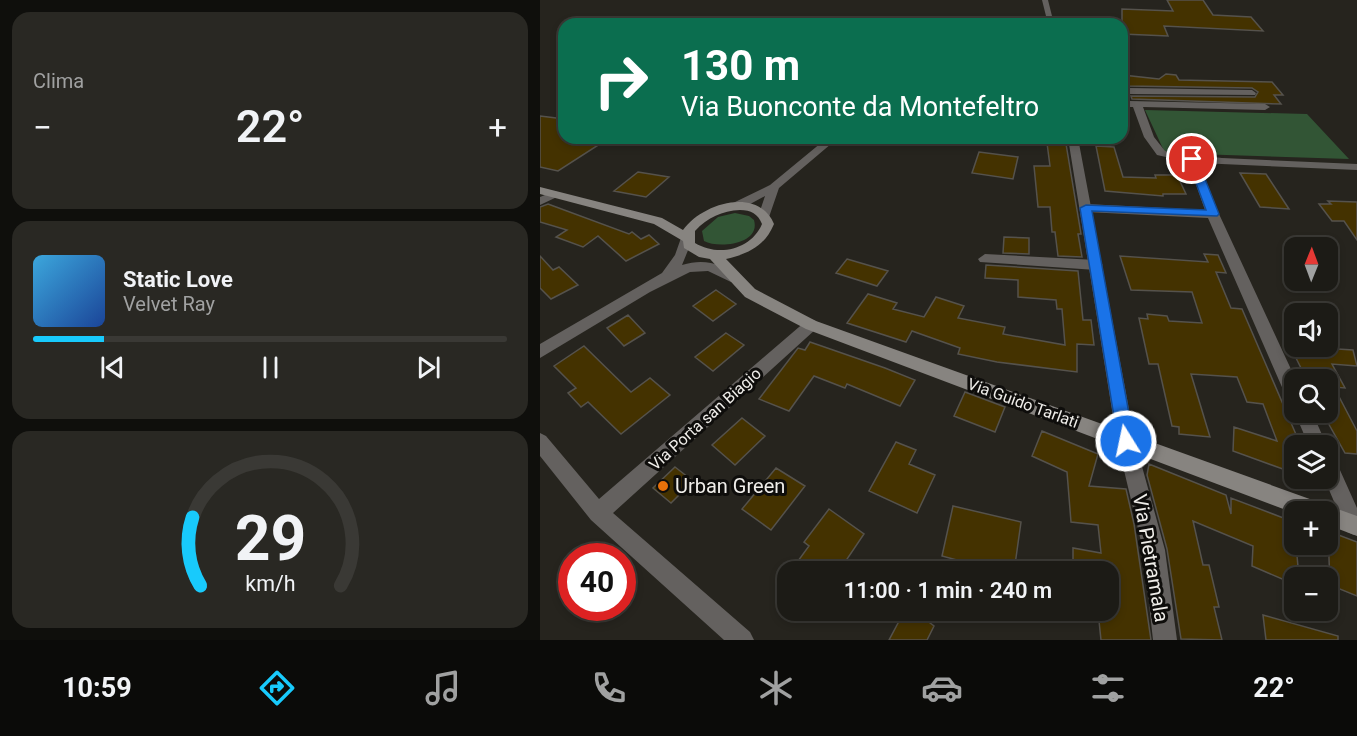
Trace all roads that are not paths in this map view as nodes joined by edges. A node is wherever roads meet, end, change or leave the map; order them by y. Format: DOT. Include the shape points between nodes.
graph roads {
  1 [pos="1045,0"];
  2 [pos="1050,18"];
  3 [pos="1128,91"];
  4 [pos="1252,93"];
  5 [pos="1128,104"];
  6 [pos="1137,104"];
  7 [pos="1265,107"];
  8 [pos="826,144"];
  9 [pos="1074,144"];
  10 [pos="1192,159"];
  11 [pos="1357,167"];
  12 [pos="774,187"];
  13 [pos="540,190"];
  14 [pos="555,194"];
  15 [pos="540,201"];
  16 [pos="737,206"];
  17 [pos="1086,208"];
  18 [pos="765,214"];
  19 [pos="1213,214"];
  20 [pos="705,215"];
  21 [pos="658,221"];
  22 [pos="687,238"];
  23 [pos="747,249"];
  24 [pos="715,256"];
  25 [pos="985,259"];
  26 [pos="695,265"];
  27 [pos="1096,265"];
  28 [pos="667,277"];
  29 [pos="736,279"];
  30 [pos="811,325"];
  31 [pos="540,352"];
  32 [pos="1284,371"];
  33 [pos="1126,441"];
  34 [pos="540,442"];
  35 [pos="1338,487"];
  36 [pos="1288,501"];
  37 [pos="598,513"];
  38 [pos="1338,519"];
  39 [pos="1356,525"];
  40 [pos="742,640"];
  41 [pos="1165,640"];
  1 -- 2 [label="street"];
  3 -- 4 [label="street"];
  5 -- 6 [label="street"];
  6 -- 7 [label="street"];
  6 -- 10 [label="street" via="1154,147 1162,155"];
  8 -- 12 [label="street"];
  9 -- 17 [label="street, Via Pietramala"];
  10 -- 11 [label="street"];
  10 -- 19 [label="street"];
  12 -- 16 [label="street"];
  12 -- 18 [label="street"];
  13 -- 14 [label="main road"];
  14 -- 15 [label="street"];
  14 -- 21 [label="main road"];
  16 -- 18 [label="main road" via="749,206"];
  16 -- 20 [label="main road"];
  17 -- 19 [label="street"];
  17 -- 27 [label="street, Via Pietramala"];
  18 -- 23 [label="main road" via="769,227 765,235"];
  19 -- 32 [label="street"];
  20 -- 21 [label="main road"];
  20 -- 22 [label="main road" via="689,230"];
  21 -- 22 [label="main road"];
  22 -- 24 [label="main road" via="694,251"];
  22 -- 28 [label="street"];
  23 -- 24 [label="main road"];
  23 -- 29 [label="main road" via="737,266"];
  24 -- 26 [label="street"];
  24 -- 29 [label="main road, Via Guido Tarlati"];
  25 -- 27 [label="street"];
  26 -- 28 [label="street"];
  26 -- 29 [label="street" via="715,268"];
  27 -- 33 [label="street, Via Pietramala"];
  28 -- 31 [label="street"];
  29 -- 30 [label="main road, Via Guido Tarlati" via="760,300"];
  30 -- 33 [label="main road, Via Guido Tarlati"];
  30 -- 37 [label="street, Via Porta san Biagio"];
  33 -- 36 [label="main road, Via Guido Tarlati"];
  33 -- 41 [label="street, Via Pietramala" via="1154,550"];
  34 -- 37 [label="street"];
  35 -- 39 [label="street"];
  37 -- 40 [label="street"];
  38 -- 39 [label="main road"];
}
